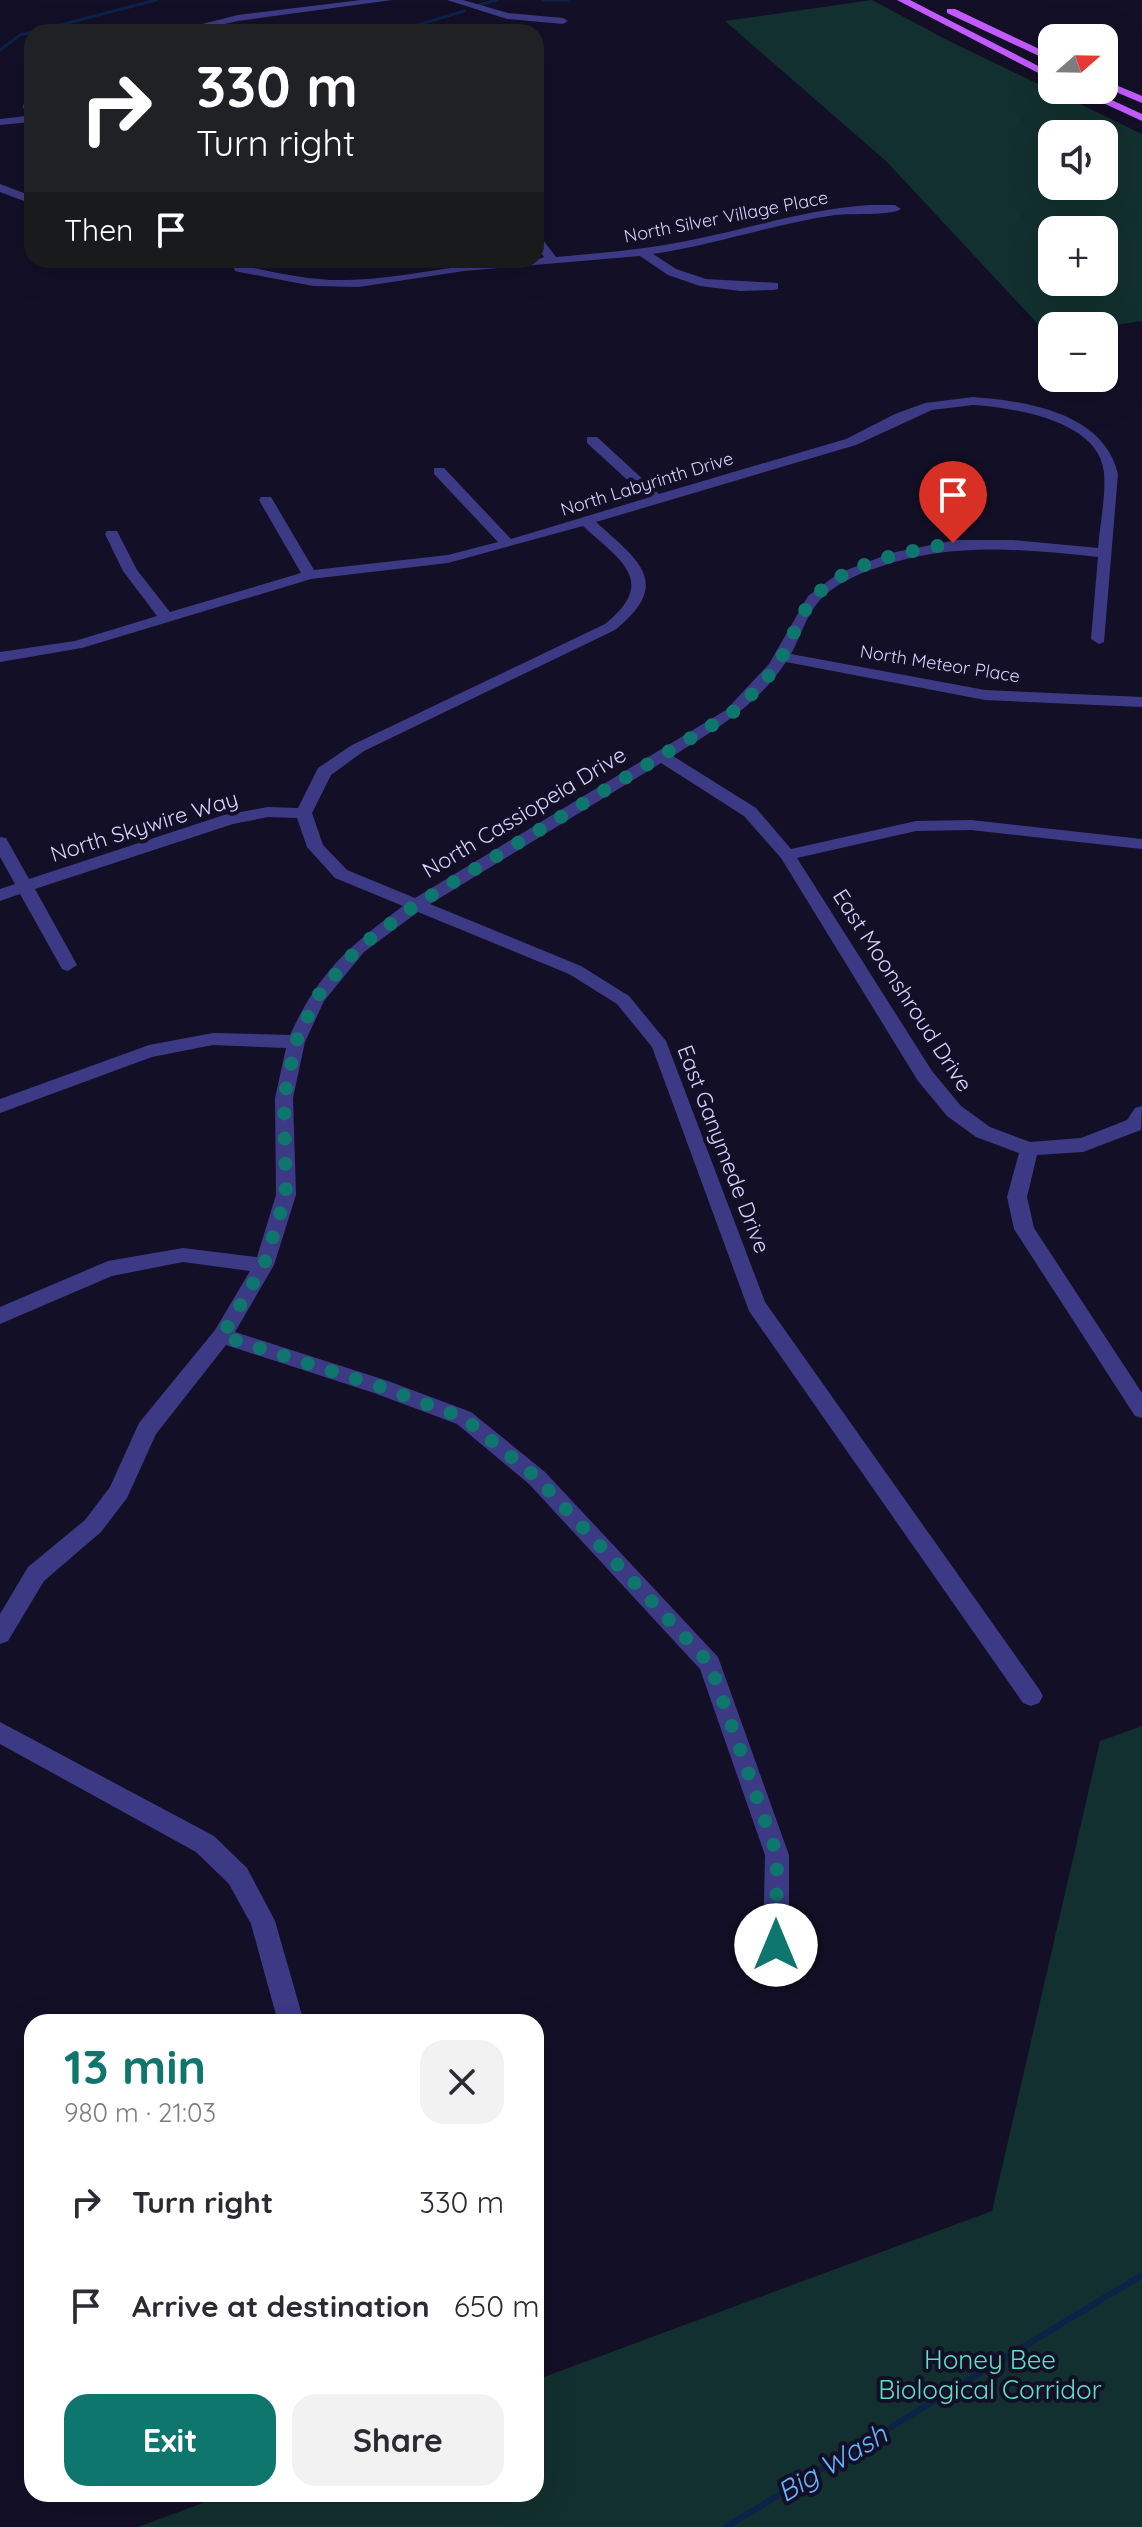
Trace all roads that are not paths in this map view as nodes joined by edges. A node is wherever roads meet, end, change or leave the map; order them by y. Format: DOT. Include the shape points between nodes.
graph roads {
  1 [pos="387,0"];
  2 [pos="452,0"];
  3 [pos="902,0"];
  4 [pos="928,0"];
  5 [pos="349,1"];
  6 [pos="298,5"];
  7 [pos="507,16"];
  8 [pos="523,17"];
  9 [pos="563,21"];
  10 [pos="206,24"];
  11 [pos="502,24"];
  12 [pos="520,24"];
  13 [pos="1038,52"];
  14 [pos="1038,70"];
  15 [pos="1118,89"];
  16 [pos="1142,100"];
  17 [pos="1112,104"];
  18 [pos="24,118"];
  19 [pos="1142,118"];
  20 [pos="0,122"];
  21 [pos="0,188"];
  22 [pos="24,197"];
  23 [pos="895,209"];
  24 [pos="544,250"];
  25 [pos="644,253"];
  26 [pos="552,260"];
  27 [pos="544,261"];
  28 [pos="239,268"];
  29 [pos="453,268"];
  30 [pos="774,286"];
  31 [pos="592,440"];
  32 [pos="439,471"];
  33 [pos="655,498"];
  34 [pos="266,500"];
  35 [pos="587,522"];
  36 [pos="112,534"];
  37 [pos="508,544"];
  38 [pos="1106,553"];
  39 [pos="310,575"];
  40 [pos="166,618"];
  41 [pos="1099,639"];
  42 [pos="0,657"];
  43 [pos="782,657"];
  44 [pos="1142,702"];
  45 [pos="663,757"];
  46 [pos="304,813"];
  47 [pos="0,842"];
  48 [pos="1142,844"];
  49 [pos="787,855"];
  50 [pos="23,887"];
  51 [pos="0,895"];
  52 [pos="414,906"];
  53 [pos="68,965"];
  54 [pos="296,1042"];
  55 [pos="0,1106"];
  56 [pos="1139,1122"];
  57 [pos="1029,1149"];
  58 [pos="264,1265"];
  59 [pos="0,1316"];
  60 [pos="222,1336"];
  61 [pos="1142,1410"];
  62 [pos="0,1634"];
  63 [pos="1031,1696"];
  64 [pos="0,1732"];
  65 [pos="776,1945"];
  66 [pos="289,2014"];
  1 -- 5 [label="street"];
  2 -- 7 [label="street"];
  3 -- 14 [label="main road"];
  4 -- 13 [label="main road"];
  5 -- 6 [label="street"];
  6 -- 10 [label="street"];
  7 -- 8 [label="street"];
  7 -- 11 [label="street"];
  8 -- 9 [label="street"];
  8 -- 12 [label="street"];
  15 -- 16 [label="main road"];
  17 -- 19 [label="main road"];
  18 -- 20 [label="street"];
  21 -- 22 [label="street"];
  23 -- 25 [label="street, North Silver Village Place" via="864,208"];
  24 -- 26 [label="street"];
  25 -- 26 [label="street, North Silver Village Place"];
  25 -- 30 [label="street" via="693,279 742,288"];
  26 -- 27 [label="street, North Silver Village Place"];
  28 -- 29 [label="street, North Silver Village Place" via="342,284"];
  31 -- 33 [label="street"];
  32 -- 37 [label="street"];
  33 -- 35 [label="street, North Labyrinth Drive"];
  33 -- 38 [label="street, North Labyrinth Drive" via="851,442 932,405 1014,405 1058,418 1087,434 1105,453 1111,474"];
  34 -- 39 [label="street"];
  35 -- 37 [label="street, North Labyrinth Drive"];
  35 -- 46 [label="street" via="640,579 639,598 630,614 358,748 324,772"];
  36 -- 40 [label="street" via="130,571"];
  37 -- 39 [label="street, North Labyrinth Drive" via="448,559"];
  38 -- 41 [label="street, North Labyrinth Drive"];
  38 -- 43 [label="street, North Cassiopeia Drive" via="953,543 897,554 848,574 814,598"];
  39 -- 40 [label="street, North Labyrinth Drive"];
  40 -- 42 [label="street, North Labyrinth Drive" via="77,645"];
  43 -- 44 [label="street, North Meteor Place" via="985,695"];
  43 -- 45 [label="street, North Cassiopeia Drive" via="732,713"];
  45 -- 49 [label="street, East Moonshroud Drive" via="750,812"];
  45 -- 52 [label="street, North Cassiopeia Drive"];
  46 -- 50 [label="street, North Skywire Way" via="230,819"];
  46 -- 52 [label="street, East Ganymede Drive" via="315,847 341,874"];
  47 -- 50 [label="street"];
  48 -- 49 [label="street" via="971,825 916,826"];
  49 -- 57 [label="street, East Moonshroud Drive" via="925,1076 954,1111 983,1132"];
  50 -- 51 [label="street, North Skywire Way"];
  50 -- 53 [label="street"];
  52 -- 54 [label="street, North Cassiopeia Drive" via="358,948 316,998"];
  52 -- 63 [label="street, East Ganymede Drive" via="575,970 623,1000 660,1045 756,1305"];
  54 -- 55 [label="street" via="213,1039 149,1051"];
  54 -- 58 [label="street, North Cassiopeia Drive" via="284,1098 286,1195"];
  56 -- 57 [label="street, East Moonshroud Drive" via="1083,1145"];
  57 -- 61 [label="street" via="1017,1197 1024,1229"];
  58 -- 59 [label="street" via="183,1255 108,1269"];
  58 -- 60 [label="street, North Cassiopeia Drive"];
  60 -- 62 [label="street, North Cassiopeia Drive" via="147,1429 119,1492 93,1526 36,1574"];
  60 -- 65 [label="street" via="464,1418 537,1478 710,1664 777,1855"];
  64 -- 66 [label="street" via="205,1844 238,1876 263,1921"];
}
